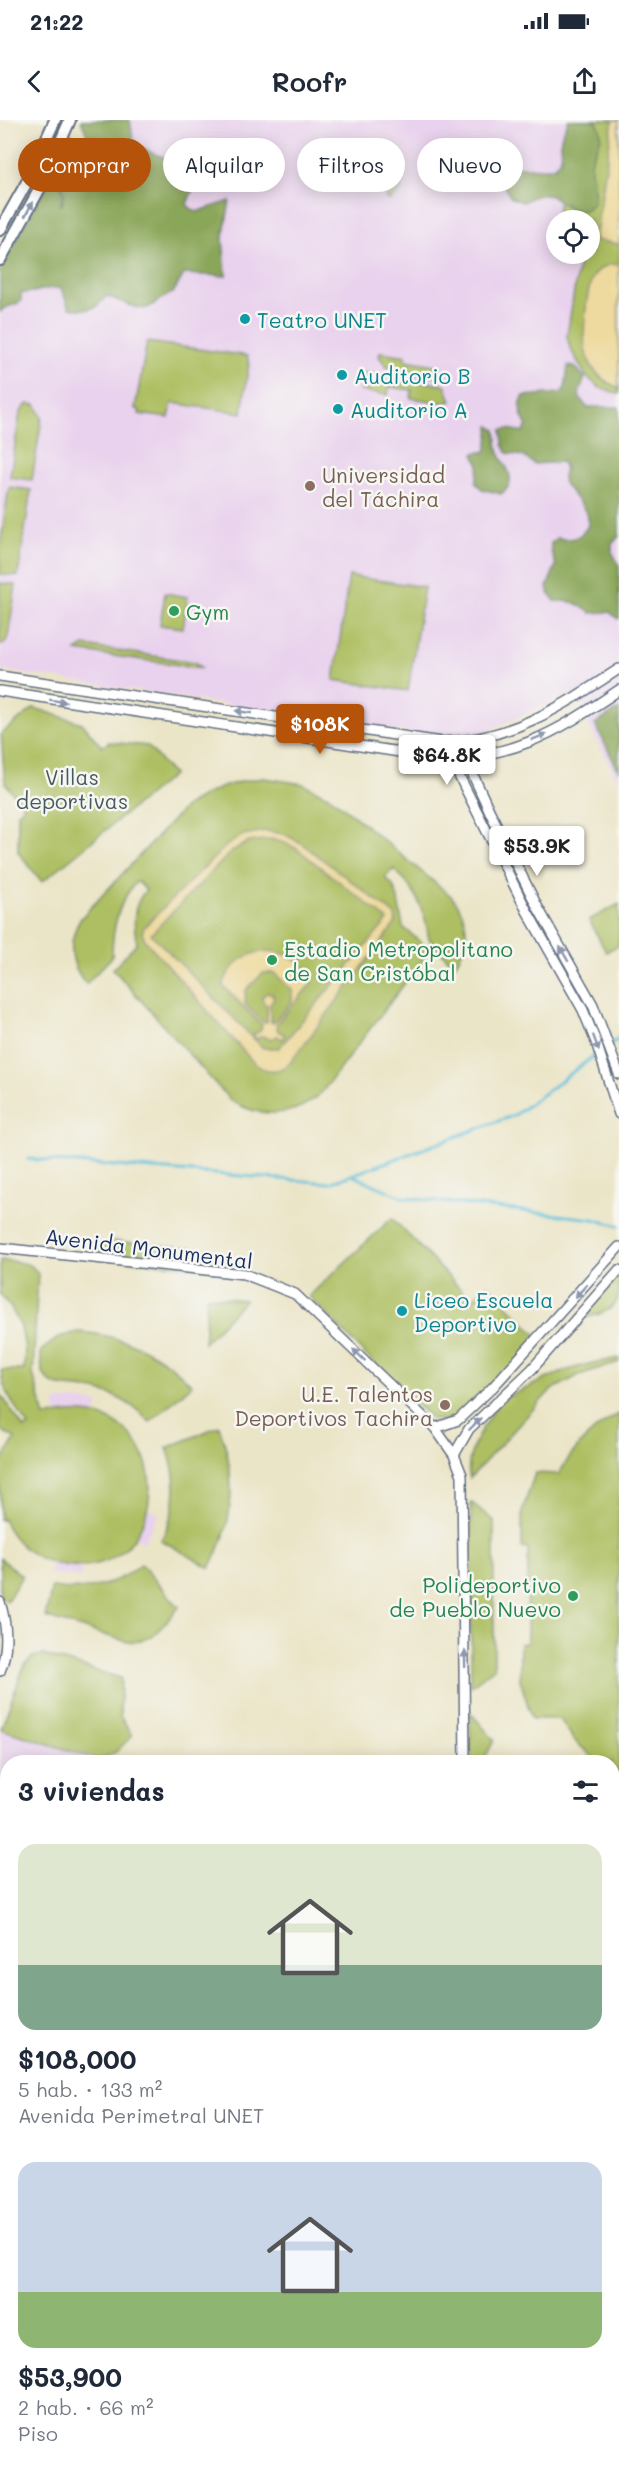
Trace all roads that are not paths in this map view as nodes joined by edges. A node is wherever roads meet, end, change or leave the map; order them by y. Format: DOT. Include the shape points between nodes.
graph roads {
  1 [pos="56,120"];
  2 [pos="70,120"];
  3 [pos="0,230"];
  4 [pos="0,260"];
  5 [pos="619,669"];
  6 [pos="2,676"];
  7 [pos="619,690"];
  8 [pos="0,691"];
  9 [pos="442,742"];
  10 [pos="458,742"];
  11 [pos="448,758"];
  12 [pos="464,758"];
  13 [pos="619,1074"];
  14 [pos="619,1114"];
  15 [pos="619,1247"];
  16 [pos="0,1248"];
  17 [pos="619,1270"];
  18 [pos="539,1337"];
  19 [pos="550,1347"];
  20 [pos="435,1428"];
  21 [pos="454,1455"];
  22 [pos="0,1602"];
  23 [pos="0,1671"];
  24 [pos="465,1755"];
  1 -- 3 [label="street"];
  4 -- 2 [label="street, one-way" via="39,190"];
  5 -- 10 [label="street" via="541,717 507,732"];
  6 -- 8 [label="street"];
  9 -- 6 [label="street, one-way"];
  12 -- 7 [label="street, one-way" via="503,751 543,736"];
  8 -- 11 [label="street, one-way"];
  9 -- 10 [label="street"];
  9 -- 11 [label="street"];
  10 -- 12 [label="street"];
  11 -- 12 [label="street"];
  11 -- 14 [label="street, one-way" via="583,1010"];
  13 -- 12 [label="street, one-way" via="593,1005 537,906"];
  15 -- 18 [label="street, one-way"];
  20 -- 16 [label="street, Avenida Monumental, one-way" via="295,1294 244,1274"];
  17 -- 19 [label="street"];
  18 -- 19 [label="street"];
  18 -- 20 [label="street" via="458,1420"];
  21 -- 19 [label="street, one-way" via="469,1429"];
  20 -- 21 [label="street, Avenida Monumental"];
  24 -- 21 [label="street, Avenida Monumental, one-way" via="462,1478"];
  22 -- 23 [label="street" via="6,1635"];
}
